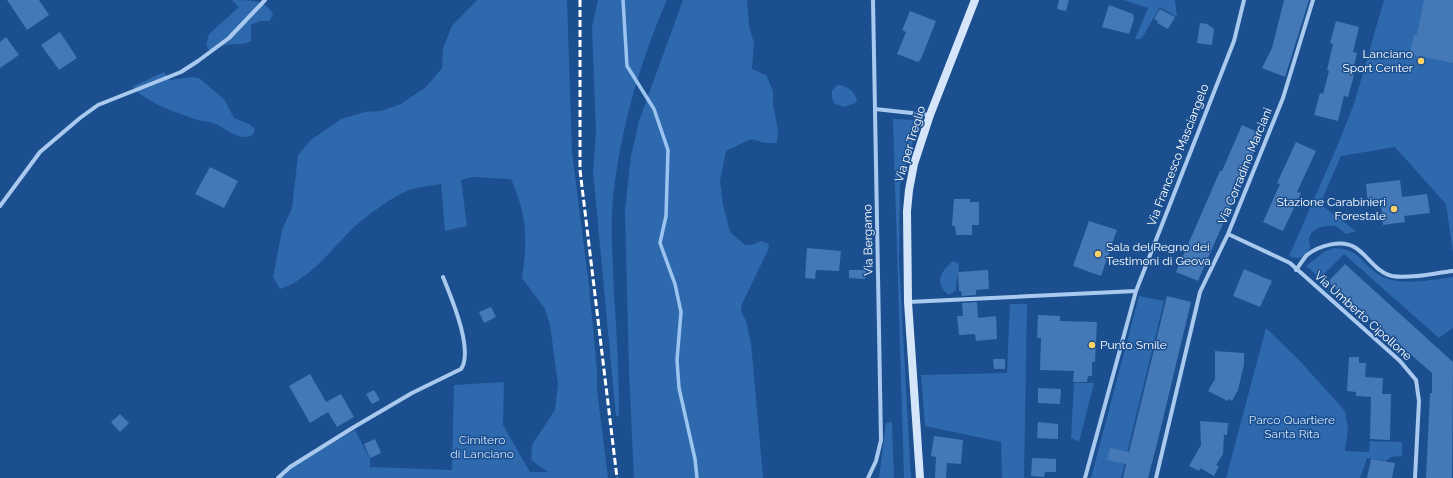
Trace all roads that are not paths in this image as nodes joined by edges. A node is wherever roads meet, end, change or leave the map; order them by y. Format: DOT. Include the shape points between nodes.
graph roads {
  1 [pos="265,0"];
  2 [pos="873,0"];
  3 [pos="975,0"];
  4 [pos="1244,0"];
  5 [pos="1314,0"];
  6 [pos="875,109"];
  7 [pos="930,115"];
  8 [pos="0,206"];
  9 [pos="1228,234"];
  10 [pos="1296,270"];
  11 [pos="1453,271"];
  12 [pos="443,277"];
  13 [pos="1136,291"];
  14 [pos="908,302"];
  15 [pos="278,478"];
  16 [pos="868,478"];
  17 [pos="920,478"];
  18 [pos="1085,478"];
  19 [pos="1156,478"];
  20 [pos="1415,478"];
  1 -- 8 [label="street" via="229,38 192,65 181,72 98,105 80,118 40,152"];
  2 -- 6 [label="street, Via Bergamo"];
  3 -- 7 [label="main road, Via per Treglio"];
  4 -- 13 [label="street, Via Francesco Masciangelo" via="1234,41"];
  5 -- 9 [label="street, Via Corradino Marciani" via="1283,98"];
  6 -- 7 [label="street"];
  6 -- 16 [label="street, Via Bergamo" via="881,440 879,453"];
  7 -- 14 [label="main road, Via per Treglio" via="914,164 909,190"];
  9 -- 10 [label="street, Via Umberto Cipollone" via="1290,263"];
  9 -- 19 [label="street, Via Corradino Marciani" via="1200,292"];
  10 -- 11 [label="street" via="1307,255 1331,244 1343,243 1355,248 1391,276 1405,277"];
  10 -- 20 [label="street, Via Umberto Cipollone" via="1400,361 1416,380 1419,401"];
  12 -- 15 [label="street" via="459,320 465,356 460,369 354,427 290,466"];
  13 -- 14 [label="street"];
  13 -- 18 [label="street, Via Francesco Masciangelo"];
  14 -- 17 [label="main road, Via per Treglio"];
}
